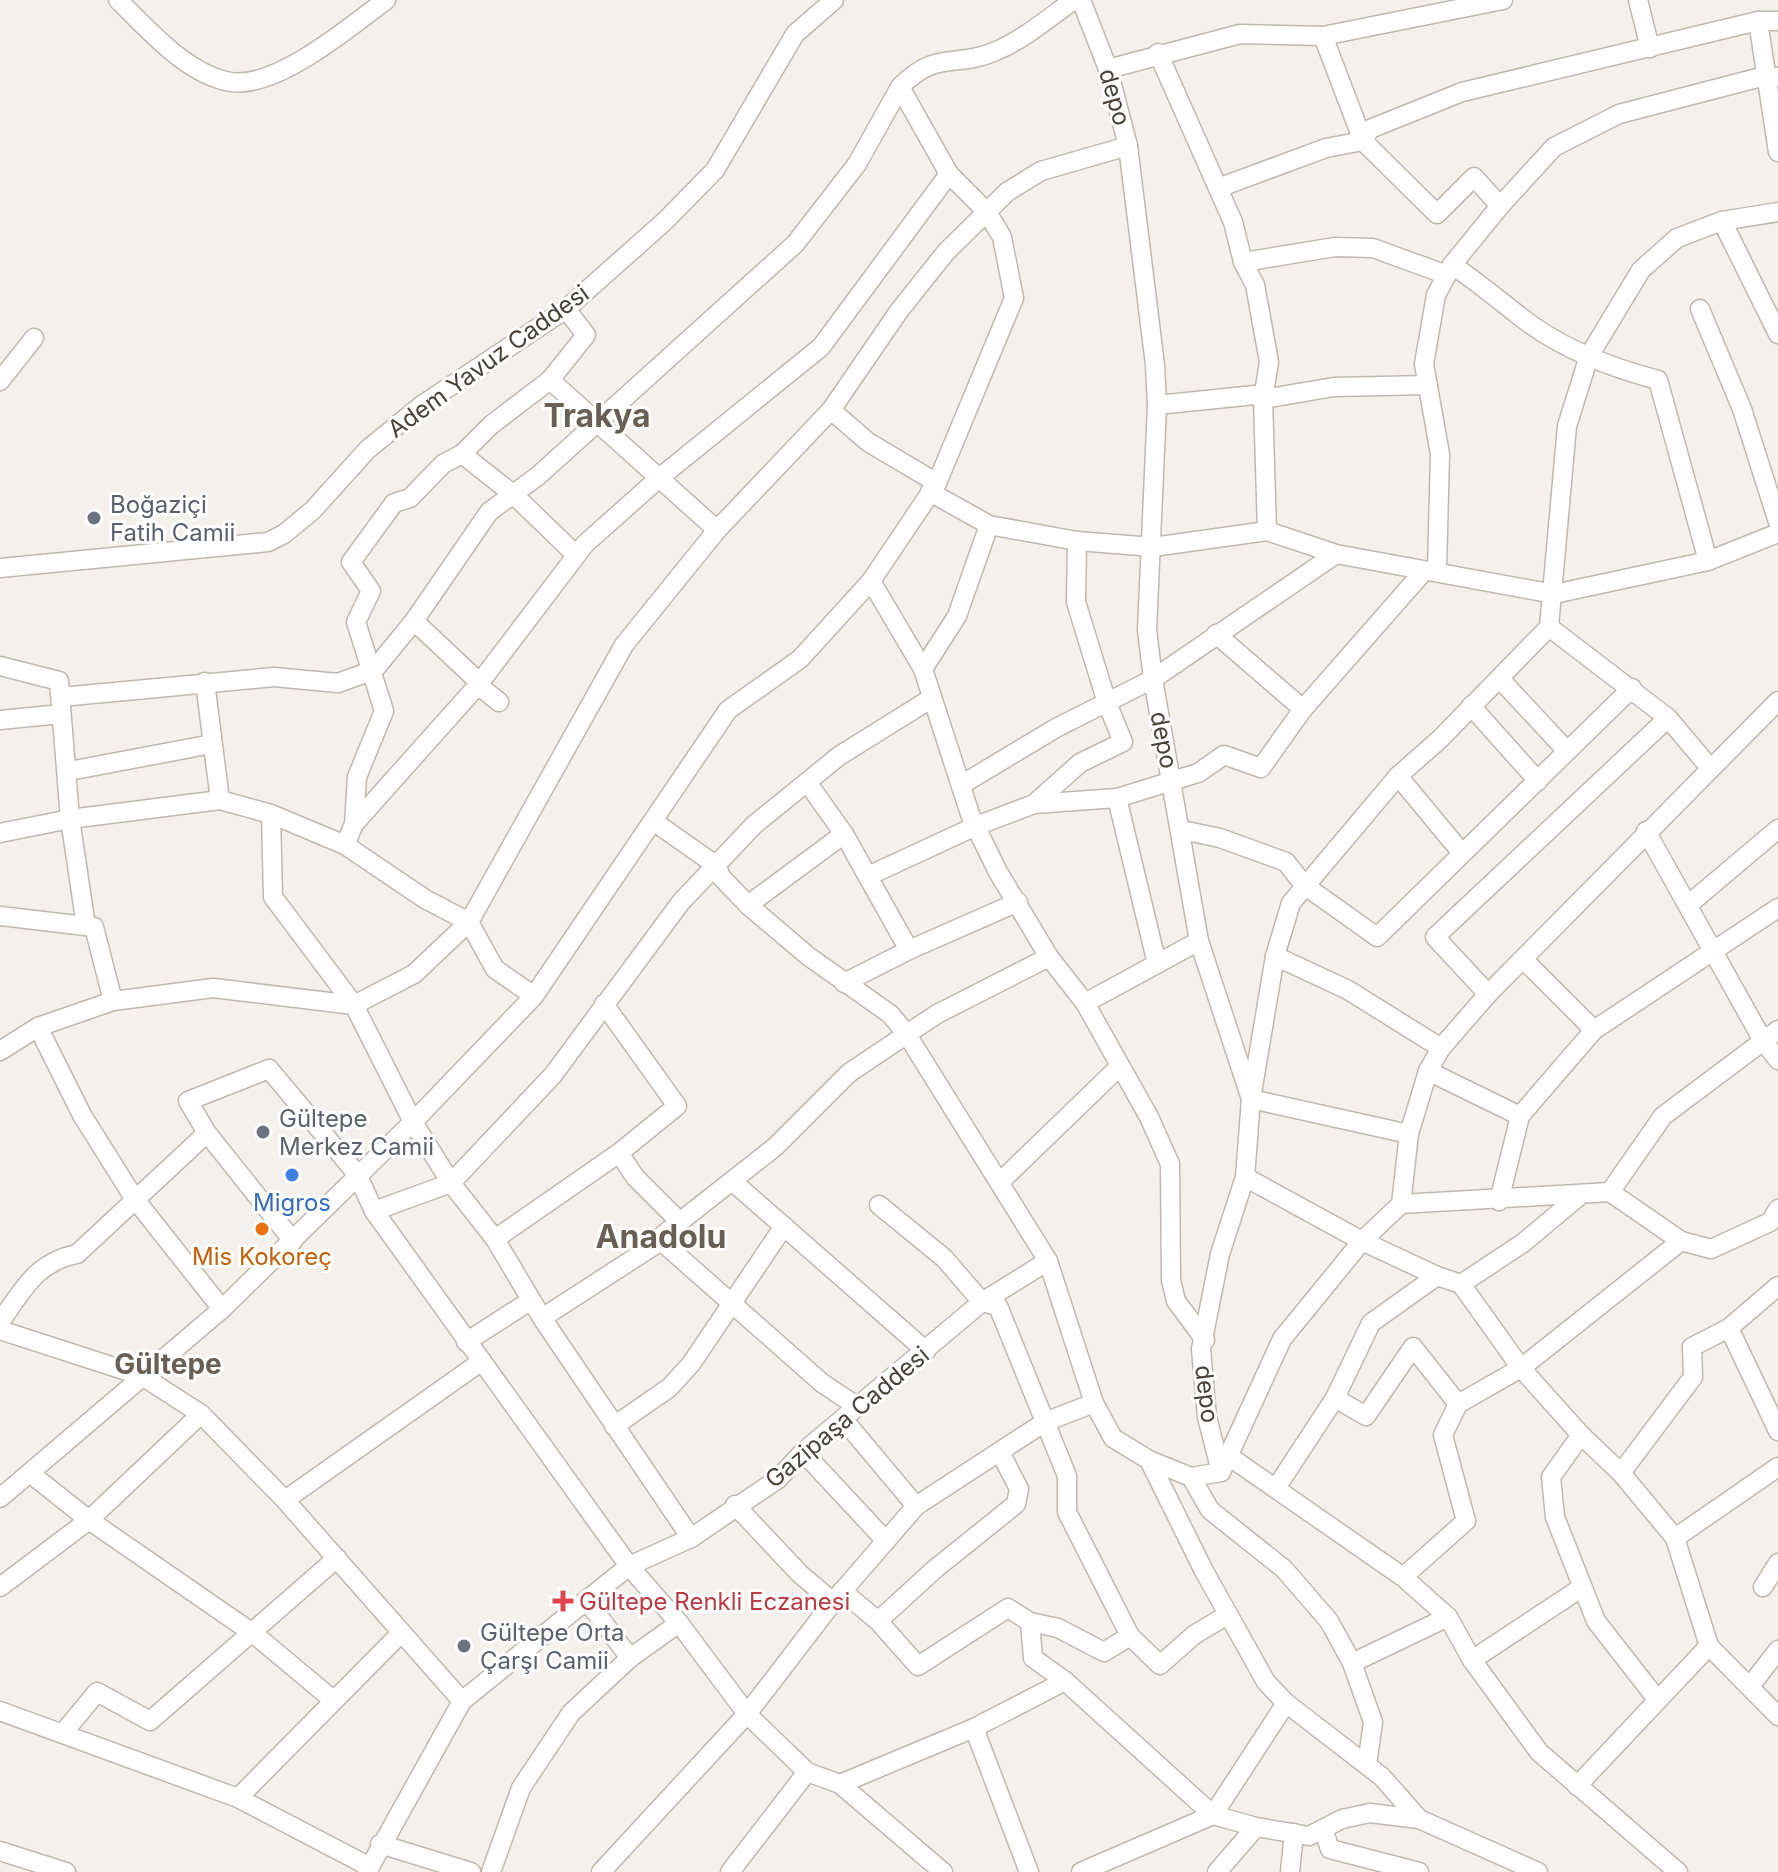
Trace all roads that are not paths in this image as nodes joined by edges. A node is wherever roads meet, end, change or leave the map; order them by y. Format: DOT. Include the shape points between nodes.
graph roads {
  1 [pos="118,0"];
  2 [pos="386,0"];
  3 [pos="834,0"];
  4 [pos="1074,0"];
  5 [pos="1081,0"];
  6 [pos="1503,0"];
  7 [pos="1638,0"];
  8 [pos="1758,21"];
  9 [pos="1778,21"];
  10 [pos="1323,36"];
  11 [pos="1650,48"];
  12 [pos="1158,53"];
  13 [pos="1108,69"];
  14 [pos="1772,76"];
  15 [pos="900,87"];
  16 [pos="1363,141"];
  17 [pos="1128,146"];
  18 [pos="1778,152"];
  19 [pos="949,174"];
  20 [pos="1218,188"];
  21 [pos="1500,206"];
  22 [pos="987,212"];
  23 [pos="1778,212"];
  24 [pos="1722,221"];
  25 [pos="1243,262"];
  26 [pos="1450,270"];
  27 [pos="566,309"];
  28 [pos="1700,309"];
  29 [pos="1778,334"];
  30 [pos="34,338"];
  31 [pos="1589,356"];
  32 [pos="550,380"];
  33 [pos="0,381"];
  34 [pos="1428,385"];
  35 [pos="1263,399"];
  36 [pos="1157,405"];
  37 [pos="831,410"];
  38 [pos="595,422"];
  39 [pos="462,454"];
  40 [pos="658,479"];
  41 [pos="934,488"];
  42 [pos="514,495"];
  43 [pos="1778,522"];
  44 [pos="989,525"];
  45 [pos="717,530"];
  46 [pos="1267,531"];
  47 [pos="1778,533"];
  48 [pos="1077,541"];
  49 [pos="1153,547"];
  50 [pos="1336,554"];
  51 [pos="576,555"];
  52 [pos="1708,561"];
  53 [pos="0,568"];
  54 [pos="1430,571"];
  55 [pos="871,581"];
  56 [pos="1554,594"];
  57 [pos="414,621"];
  58 [pos="1549,627"];
  59 [pos="1216,634"];
  60 [pos="0,666"];
  61 [pos="923,669"];
  62 [pos="374,670"];
  63 [pos="1153,679"];
  64 [pos="1500,679"];
  65 [pos="205,682"];
  66 [pos="478,683"];
  67 [pos="1632,688"];
  68 [pos="932,698"];
  69 [pos="1778,701"];
  70 [pos="499,702"];
  71 [pos="1107,703"];
  72 [pos="61,705"];
  73 [pos="1471,706"];
  74 [pos="1303,709"];
  75 [pos="1668,718"];
  76 [pos="0,720"];
  77 [pos="212,744"];
  78 [pos="1567,751"];
  79 [pos="1710,768"];
  80 [pos="69,771"];
  81 [pos="1398,776"];
  82 [pos="1172,781"];
  83 [pos="1538,781"];
  84 [pos="807,782"];
  85 [pos="961,785"];
  86 [pos="1117,798"];
  87 [pos="220,800"];
  88 [pos="1034,804"];
  89 [pos="271,814"];
  90 [pos="70,819"];
  91 [pos="653,821"];
  92 [pos="354,824"];
  93 [pos="976,826"];
  94 [pos="1778,829"];
  95 [pos="1182,830"];
  96 [pos="1646,831"];
  97 [pos="0,833"];
  98 [pos="844,834"];
  99 [pos="345,845"];
  100 [pos="1461,852"];
  101 [pos="717,866"];
  102 [pos="868,876"];
  103 [pos="1304,885"];
  104 [pos="1018,902"];
  105 [pos="748,905"];
  106 [pos="1688,905"];
  107 [pos="1778,908"];
  108 [pos="0,916"];
  109 [pos="469,922"];
  110 [pos="86,926"];
  111 [pos="1199,941"];
  112 [pos="1712,949"];
  113 [pos="909,950"];
  114 [pos="1275,956"];
  115 [pos="1049,957"];
  116 [pos="1524,960"];
  117 [pos="1157,964"];
  118 [pos="844,983"];
  119 [pos="1488,994"];
  120 [pos="534,996"];
  121 [pos="113,1001"];
  122 [pos="1085,1003"];
  123 [pos="604,1004"];
  124 [pos="354,1005"];
  125 [pos="38,1027"];
  126 [pos="1594,1030"];
  127 [pos="906,1033"];
  128 [pos="1770,1034"];
  129 [pos="1441,1048"];
  130 [pos="0,1051"];
  131 [pos="1778,1060"];
  132 [pos="1119,1067"];
  133 [pos="1428,1071"];
  134 [pos="1251,1099"];
  135 [pos="1520,1116"];
  136 [pos="413,1122"];
  137 [pos="207,1133"];
  138 [pos="1409,1134"];
  139 [pos="619,1153"];
  140 [pos="357,1174"];
  141 [pos="1245,1177"];
  142 [pos="732,1181"];
  143 [pos="1000,1182"];
  144 [pos="451,1183"];
  145 [pos="1610,1192"];
  146 [pos="1578,1197"];
  147 [pos="134,1198"];
  148 [pos="1499,1201"];
  149 [pos="1401,1204"];
  150 [pos="879,1205"];
  151 [pos="374,1211"];
  152 [pos="1775,1220"];
  153 [pos="680,1222"];
  154 [pos="784,1226"];
  155 [pos="495,1239"];
  156 [pos="293,1241"];
  157 [pos="661,1241"];
  158 [pos="1362,1241"];
  159 [pos="1681,1241"];
  160 [pos="1048,1261"];
  161 [pos="1437,1276"];
  162 [pos="1461,1284"];
  163 [pos="1778,1286"];
  164 [pos="530,1301"];
  165 [pos="731,1302"];
  166 [pos="982,1302"];
  167 [pos="222,1309"];
  168 [pos="542,1318"];
  169 [pos="0,1322"];
  170 [pos="1729,1328"];
  171 [pos="0,1330"];
  172 [pos="1205,1340"];
  173 [pos="466,1342"];
  174 [pos="926,1351"];
  175 [pos="482,1361"];
  176 [pos="1521,1368"];
  177 [pos="142,1376"];
  178 [pos="1335,1398"];
  179 [pos="1094,1403"];
  180 [pos="1458,1404"];
  181 [pos="851,1413"];
  182 [pos="201,1414"];
  183 [pos="1045,1422"];
  184 [pos="614,1426"];
  185 [pos="1778,1431"];
  186 [pos="1581,1435"];
  187 [pos="803,1452"];
  188 [pos="1000,1452"];
  189 [pos="1149,1460"];
  190 [pos="1225,1464"];
  191 [pos="1778,1467"];
  192 [pos="1621,1473"];
  193 [pos="31,1474"];
  194 [pos="1191,1477"];
  195 [pos="1276,1488"];
  196 [pos="0,1498"];
  197 [pos="285,1500"];
  198 [pos="735,1505"];
  199 [pos="916,1506"];
  200 [pos="89,1520"];
  201 [pos="691,1538"];
  202 [pos="1675,1538"];
  203 [pos="886,1541"];
  204 [pos="337,1558"];
  205 [pos="1778,1563"];
  206 [pos="629,1566"];
  207 [pos="1403,1577"];
  208 [pos="0,1587"];
  209 [pos="1763,1587"];
  210 [pos="1581,1588"];
  211 [pos="838,1597"];
  212 [pos="587,1601"];
  213 [pos="1227,1615"];
  214 [pos="1448,1617"];
  215 [pos="878,1621"];
  216 [pos="1030,1622"];
  217 [pos="679,1623"];
  218 [pos="401,1633"];
  219 [pos="254,1634"];
  220 [pos="1130,1636"];
  221 [pos="1709,1646"];
  222 [pos="1778,1650"];
  223 [pos="630,1658"];
  224 [pos="1472,1660"];
  225 [pos="1352,1663"];
  226 [pos="1065,1681"];
  227 [pos="1751,1685"];
  228 [pos="1656,1698"];
  229 [pos="333,1700"];
  230 [pos="462,1701"];
  231 [pos="1286,1703"];
  232 [pos="0,1711"];
  233 [pos="747,1714"];
  234 [pos="1778,1716"];
  235 [pos="974,1728"];
  236 [pos="63,1733"];
  237 [pos="1367,1765"];
  238 [pos="807,1772"];
  239 [pos="840,1784"];
  240 [pos="1577,1786"];
  241 [pos="238,1798"];
  242 [pos="1213,1815"];
  243 [pos="1419,1819"];
  244 [pos="1256,1827"];
  245 [pos="1323,1829"];
  246 [pos="1294,1833"];
  247 [pos="380,1844"];
  248 [pos="0,1851"];
  249 [pos="27,1865"];
  250 [pos="368,1870"];
  251 [pos="66,1872"];
  252 [pos="471,1872"];
  253 [pos="491,1872"];
  254 [pos="601,1872"];
  255 [pos="731,1872"];
  256 [pos="943,1872"];
  257 [pos="1029,1872"];
  258 [pos="1081,1872"];
  259 [pos="1217,1872"];
  260 [pos="1290,1872"];
  261 [pos="1419,1872"];
  262 [pos="1538,1872"];
  263 [pos="1678,1872"];
  1 -- 2 [label="street" via="197,67 232,82 266,76 320,48"];
  3 -- 27 [label="street, Adem Yavuz Caddesi" via="795,34 715,170"];
  4 -- 15 [label="street" via="1000,50 974,60 935,61"];
  5 -- 13 [label="street, depo"];
  6 -- 10 [label="street"];
  7 -- 11 [label="street"];
  8 -- 9 [label="street"];
  8 -- 11 [label="street"];
  8 -- 14 [label="street"];
  10 -- 12 [label="street" via="1240,34"];
  10 -- 16 [label="street"];
  11 -- 16 [label="street" via="1462,92 1370,129"];
  12 -- 13 [label="street"];
  12 -- 20 [label="street"];
  13 -- 17 [label="street, depo"];
  14 -- 18 [label="street"];
  14 -- 21 [label="street" via="1619,114 1554,147"];
  15 -- 19 [label="street"];
  15 -- 38 [label="street" via="857,164 795,244"];
  16 -- 20 [label="street"];
  16 -- 21 [label="street" via="1437,214 1474,177"];
  17 -- 22 [label="street" via="1041,171"];
  17 -- 36 [label="street, depo"];
  19 -- 22 [label="street"];
  19 -- 40 [label="street" via="821,347"];
  20 -- 25 [label="street"];
  21 -- 26 [label="street"];
  22 -- 37 [label="street" via="946,252 899,311"];
  22 -- 41 [label="street" via="1002,237 1014,298"];
  23 -- 24 [label="street"];
  24 -- 29 [label="street"];
  24 -- 31 [label="street" via="1677,238 1641,270"];
  25 -- 26 [label="street" via="1335,247 1373,248"];
  25 -- 35 [label="street" via="1255,285 1269,362"];
  26 -- 31 [label="street" via="1483,285 1519,316"];
  26 -- 34 [label="street" via="1436,295 1424,364"];
  27 -- 32 [label="street" via="586,335"];
  27 -- 53 [label="street, Adem Yavuz Caddesi" via="422,405 367,450 313,510 268,542"];
  28 -- 43 [label="street" via="1742,409"];
  30 -- 33 [label="street"];
  31 -- 52 [label="street" via="1658,380"];
  31 -- 56 [label="street" via="1567,426"];
  32 -- 38 [label="street"];
  32 -- 39 [label="street"];
  34 -- 35 [label="street" via="1334,387"];
  34 -- 54 [label="street" via="1440,454"];
  35 -- 36 [label="street" via="1255,395"];
  35 -- 46 [label="street"];
  36 -- 49 [label="street, depo"];
  37 -- 41 [label="street"];
  37 -- 45 [label="street"];
  38 -- 40 [label="street"];
  38 -- 42 [label="street"];
  39 -- 42 [label="street"];
  39 -- 62 [label="street" via="443,464 410,498 394,503 351,562 371,591 356,622"];
  40 -- 45 [label="street"];
  40 -- 51 [label="street"];
  41 -- 44 [label="street"];
  41 -- 55 [label="street"];
  42 -- 51 [label="street"];
  42 -- 57 [label="street" via="489,512"];
  44 -- 48 [label="street"];
  44 -- 61 [label="street" via="957,616"];
  45 -- 109 [label="street" via="624,645"];
  46 -- 49 [label="street"];
  46 -- 50 [label="street"];
  47 -- 52 [label="street"];
  48 -- 49 [label="street"];
  48 -- 71 [label="street" via="1076,602"];
  49 -- 63 [label="street, depo" via="1147,630"];
  50 -- 54 [label="street"];
  50 -- 59 [label="street"];
  51 -- 66 [label="street"];
  52 -- 56 [label="street"];
  54 -- 56 [label="street"];
  54 -- 74 [label="street"];
  55 -- 61 [label="street"];
  55 -- 91 [label="street" via="800,659 728,710"];
  56 -- 58 [label="street"];
  57 -- 62 [label="street"];
  57 -- 66 [label="street"];
  58 -- 64 [label="street"];
  58 -- 67 [label="street"];
  59 -- 63 [label="street"];
  59 -- 74 [label="street"];
  60 -- 72 [label="street" via="59,681"];
  61 -- 68 [label="street"];
  62 -- 65 [label="street" via="338,683 274,677"];
  62 -- 92 [label="street" via="384,711 357,777"];
  63 -- 71 [label="street"];
  63 -- 82 [label="street, depo"];
  64 -- 73 [label="street"];
  64 -- 78 [label="street"];
  65 -- 72 [label="street"];
  65 -- 77 [label="street"];
  66 -- 70 [label="street"];
  66 -- 92 [label="street"];
  67 -- 75 [label="street"];
  67 -- 78 [label="street"];
  68 -- 84 [label="street"];
  68 -- 85 [label="street"];
  69 -- 79 [label="street"];
  71 -- 85 [label="street"];
  71 -- 88 [label="street" via="1123,742 1080,763"];
  72 -- 76 [label="street"];
  72 -- 80 [label="street"];
  73 -- 81 [label="street"];
  73 -- 83 [label="street"];
  74 -- 82 [label="street" via="1261,768 1224,755 1198,773"];
  75 -- 79 [label="street"];
  75 -- 119 [label="street" via="1435,937"];
  77 -- 80 [label="street"];
  77 -- 87 [label="street"];
  78 -- 83 [label="street"];
  79 -- 96 [label="street"];
  80 -- 90 [label="street"];
  81 -- 100 [label="street"];
  81 -- 103 [label="street"];
  82 -- 86 [label="street"];
  82 -- 95 [label="street, depo"];
  83 -- 100 [label="street"];
  84 -- 98 [label="street"];
  84 -- 101 [label="street" via="754,825"];
  85 -- 93 [label="street"];
  86 -- 88 [label="street"];
  86 -- 117 [label="street"];
  87 -- 89 [label="street"];
  87 -- 90 [label="street"];
  88 -- 93 [label="street"];
  89 -- 99 [label="street"];
  89 -- 124 [label="street" via="273,897"];
  90 -- 97 [label="street"];
  90 -- 110 [label="street"];
  91 -- 101 [label="street"];
  91 -- 120 [label="street"];
  92 -- 99 [label="street"];
  93 -- 102 [label="street"];
  93 -- 104 [label="street"];
  94 -- 106 [label="street"];
  95 -- 103 [label="street" via="1286,862"];
  95 -- 111 [label="street, depo"];
  96 -- 106 [label="street"];
  96 -- 116 [label="street"];
  98 -- 102 [label="street"];
  98 -- 105 [label="street"];
  99 -- 109 [label="street"];
  100 -- 103 [label="street" via="1377,937"];
  101 -- 105 [label="street"];
  101 -- 123 [label="street" via="681,902"];
  102 -- 113 [label="street"];
  103 -- 114 [label="street" via="1291,903"];
  104 -- 113 [label="street"];
  104 -- 115 [label="street"];
  105 -- 118 [label="street"];
  106 -- 112 [label="street"];
  107 -- 112 [label="street"];
  108 -- 110 [label="street"];
  109 -- 120 [label="street" via="495,969"];
  109 -- 124 [label="street" via="414,974"];
  110 -- 121 [label="street" via="94,927"];
  111 -- 117 [label="street"];
  111 -- 134 [label="street, depo"];
  112 -- 126 [label="street"];
  112 -- 128 [label="street"];
  113 -- 118 [label="street"];
  114 -- 129 [label="street" via="1348,990"];
  114 -- 134 [label="street"];
  115 -- 122 [label="street"];
  115 -- 127 [label="street"];
  116 -- 119 [label="street"];
  116 -- 126 [label="street"];
  117 -- 122 [label="street"];
  118 -- 127 [label="street" via="890,1014"];
  119 -- 129 [label="street"];
  120 -- 136 [label="street"];
  121 -- 124 [label="street" via="213,988"];
  121 -- 125 [label="street"];
  122 -- 132 [label="street"];
  123 -- 139 [label="street" via="677,1106"];
  123 -- 144 [label="street" via="553,1075"];
  124 -- 136 [label="street"];
  125 -- 130 [label="street"];
  125 -- 147 [label="street" via="82,1115"];
  126 -- 135 [label="street"];
  127 -- 142 [label="street" via="849,1073 775,1147"];
  127 -- 143 [label="street"];
  128 -- 131 [label="street"];
  128 -- 145 [label="street" via="1663,1116"];
  129 -- 133 [label="street"];
  132 -- 143 [label="street"];
  132 -- 172 [label="street" via="1170,1164 1171,1280 1176,1301"];
  133 -- 135 [label="street"];
  133 -- 138 [label="street"];
  134 -- 138 [label="street"];
  134 -- 141 [label="street, depo"];
  135 -- 148 [label="street"];
  136 -- 140 [label="street"];
  136 -- 144 [label="street"];
  137 -- 140 [label="street" via="188,1101 269,1069"];
  137 -- 147 [label="street"];
  137 -- 156 [label="street"];
  138 -- 149 [label="street"];
  139 -- 153 [label="street"];
  139 -- 155 [label="street"];
  140 -- 151 [label="street"];
  140 -- 156 [label="street"];
  141 -- 158 [label="street"];
  141 -- 172 [label="street, depo" via="1220,1254"];
  142 -- 153 [label="street"];
  142 -- 154 [label="street"];
  143 -- 160 [label="street"];
  144 -- 151 [label="street"];
  144 -- 155 [label="street"];
  145 -- 146 [label="street"];
  145 -- 159 [label="street"];
  146 -- 148 [label="street"];
  146 -- 162 [label="street" via="1523,1243"];
  147 -- 167 [label="street"];
  147 -- 169 [label="street" via="77,1254 54,1259 35,1274"];
  148 -- 149 [label="street"];
  149 -- 158 [label="street"];
  150 -- 166 [label="street" via="944,1258"];
  151 -- 173 [label="street"];
  152 -- 159 [label="street" via="1711,1249"];
  153 -- 157 [label="street"];
  154 -- 165 [label="street"];
  154 -- 174 [label="street"];
  155 -- 164 [label="street"];
  156 -- 167 [label="street"];
  157 -- 165 [label="street"];
  157 -- 168 [label="street"];
  158 -- 161 [label="street"];
  158 -- 190 [label="street" via="1282,1339"];
  159 -- 176 [label="street"];
  160 -- 166 [label="street, Gazipaşa Caddesi"];
  160 -- 179 [label="street"];
  161 -- 162 [label="street"];
  161 -- 178 [label="street" via="1371,1323"];
  162 -- 176 [label="street"];
  163 -- 170 [label="street"];
  164 -- 168 [label="street"];
  164 -- 173 [label="street"];
  165 -- 181 [label="street"];
  165 -- 184 [label="street" via="669,1388"];
  166 -- 174 [label="street, Gazipaşa Caddesi"];
  166 -- 183 [label="street" via="998,1306"];
  167 -- 177 [label="street"];
  168 -- 184 [label="street"];
  170 -- 185 [label="street"];
  170 -- 192 [label="street" via="1692,1347 1693,1377"];
  171 -- 177 [label="street"];
  172 -- 190 [label="street, depo" via="1201,1349 1207,1417"];
  173 -- 175 [label="street"];
  174 -- 181 [label="street, Gazipaşa Caddesi"];
  175 -- 197 [label="street"];
  175 -- 206 [label="street"];
  176 -- 180 [label="street"];
  176 -- 186 [label="street"];
  177 -- 182 [label="street"];
  177 -- 193 [label="street"];
  178 -- 180 [label="street" via="1366,1416 1413,1347"];
  178 -- 195 [label="street"];
  179 -- 183 [label="street"];
  179 -- 189 [label="street" via="1113,1438"];
  180 -- 207 [label="street" via="1443,1435 1466,1521"];
  181 -- 187 [label="street, Gazipaşa Caddesi"];
  181 -- 199 [label="street"];
  182 -- 197 [label="street"];
  182 -- 200 [label="street"];
  183 -- 188 [label="street"];
  183 -- 220 [label="street" via="1067,1476 1067,1512"];
  184 -- 201 [label="street"];
  186 -- 192 [label="street"];
  186 -- 210 [label="street" via="1551,1477 1555,1517"];
  187 -- 198 [label="street, Gazipaşa Caddesi" via="778,1479"];
  187 -- 203 [label="street"];
  188 -- 199 [label="street"];
  188 -- 215 [label="street" via="1019,1489 1016,1504"];
  189 -- 194 [label="street"];
  189 -- 213 [label="street"];
  190 -- 194 [label="street"];
  190 -- 195 [label="street"];
  191 -- 202 [label="street"];
  192 -- 202 [label="street"];
  193 -- 196 [label="street"];
  193 -- 200 [label="street"];
  194 -- 225 [label="street" via="1210,1510 1298,1583 1329,1621"];
  195 -- 207 [label="street"];
  197 -- 204 [label="street"];
  198 -- 201 [label="street, Gazipaşa Caddesi"];
  198 -- 211 [label="street" via="800,1574"];
  199 -- 203 [label="street"];
  200 -- 208 [label="street"];
  200 -- 219 [label="street"];
  201 -- 206 [label="street, Gazipaşa Caddesi"];
  202 -- 221 [label="street"];
  203 -- 211 [label="street"];
  204 -- 218 [label="street"];
  204 -- 219 [label="street"];
  205 -- 209 [label="street"];
  206 -- 212 [label="street, Gazipaşa Caddesi"];
  206 -- 217 [label="street"];
  207 -- 214 [label="street"];
  210 -- 224 [label="street"];
  210 -- 228 [label="street" via="1596,1621"];
  211 -- 215 [label="street"];
  211 -- 233 [label="street"];
  212 -- 223 [label="street"];
  212 -- 230 [label="street, Gazipaşa Caddesi"];
  213 -- 220 [label="street" via="1160,1665"];
  213 -- 231 [label="street" via="1266,1682"];
  214 -- 224 [label="street"];
  214 -- 225 [label="street"];
  215 -- 216 [label="street" via="918,1666 1008,1608"];
  216 -- 220 [label="street" via="1058,1628 1104,1652"];
  216 -- 226 [label="street" via="1033,1658"];
  217 -- 223 [label="street"];
  217 -- 233 [label="street"];
  218 -- 229 [label="street"];
  218 -- 230 [label="street"];
  219 -- 229 [label="street"];
  219 -- 236 [label="street" via="150,1721 97,1692"];
  221 -- 227 [label="street"];
  221 -- 228 [label="street"];
  222 -- 227 [label="street"];
  223 -- 253 [label="street" via="571,1713 521,1788"];
  224 -- 240 [label="street" via="1539,1752"];
  225 -- 237 [label="street" via="1373,1722"];
  226 -- 235 [label="street"];
  226 -- 242 [label="street"];
  227 -- 234 [label="street"];
  228 -- 240 [label="street"];
  229 -- 241 [label="street"];
  230 -- 247 [label="street, Gazipaşa Caddesi"];
  231 -- 237 [label="street"];
  231 -- 242 [label="street"];
  232 -- 236 [label="street"];
  233 -- 238 [label="street"];
  233 -- 254 [label="street"];
  235 -- 239 [label="street"];
  235 -- 257 [label="street"];
  236 -- 241 [label="street"];
  237 -- 243 [label="street"];
  238 -- 239 [label="street"];
  238 -- 255 [label="street"];
  239 -- 256 [label="street"];
  240 -- 263 [label="street"];
  241 -- 250 [label="street"];
  242 -- 244 [label="street"];
  242 -- 258 [label="street"];
  243 -- 245 [label="street" via="1370,1813"];
  243 -- 262 [label="street"];
  244 -- 246 [label="street"];
  244 -- 259 [label="street"];
  245 -- 246 [label="street" via="1309,1836"];
  245 -- 261 [label="street" via="1330,1849"];
  246 -- 260 [label="street"];
  247 -- 250 [label="street, Gazipaşa Caddesi"];
  247 -- 252 [label="street"];
  248 -- 249 [label="street"];
  249 -- 251 [label="street"];
}
